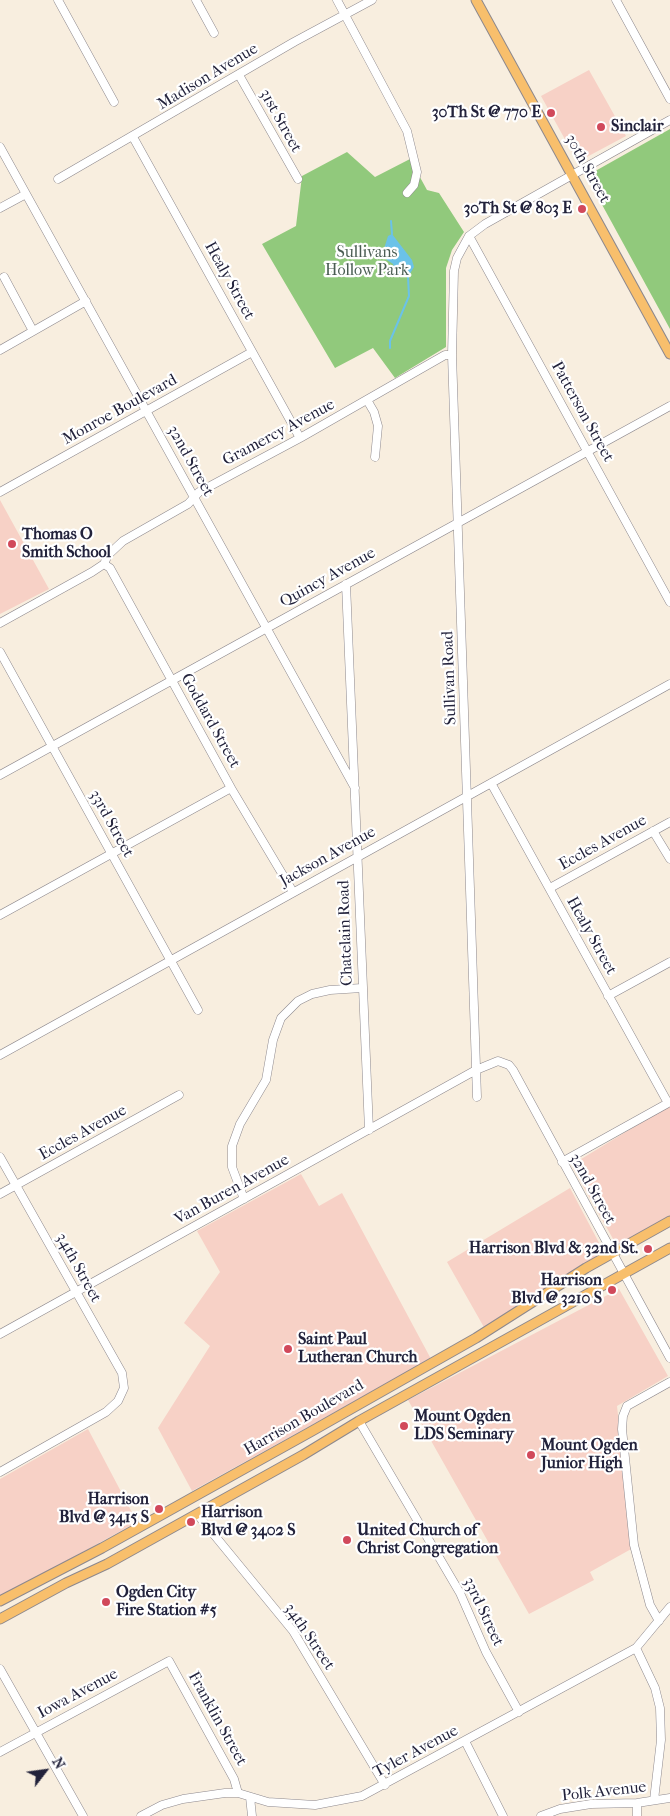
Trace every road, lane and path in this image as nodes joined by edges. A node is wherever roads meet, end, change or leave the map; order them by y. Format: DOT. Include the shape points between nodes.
graph roads {
  1 [pos="58,0"];
  2 [pos="196,0"];
  3 [pos="337,0"];
  4 [pos="372,0"];
  5 [pos="476,0"];
  6 [pos="616,0"];
  7 [pos="345,14"];
  8 [pos="214,33"];
  9 [pos="239,75"];
  10 [pos="670,98"];
  11 [pos="114,102"];
  12 [pos="670,120"];
  13 [pos="133,137"];
  14 [pos="0,147"];
  15 [pos="573,174"];
  16 [pos="58,179"];
  17 [pos="298,180"];
  18 [pos="406,193"];
  19 [pos="26,194"];
  20 [pos="0,208"];
  21 [pos="469,236"];
  22 [pos="4,277"];
  23 [pos="86,301"];
  24 [pos="33,331"];
  25 [pos="0,350"];
  26 [pos="252,352"];
  27 [pos="452,354"];
  28 [pos="670,354"];
  29 [pos="367,400"];
  30 [pos="670,406"];
  31 [pos="146,411"];
  32 [pos="300,438"];
  33 [pos="587,450"];
  34 [pos="375,456"];
  35 [pos="0,492"];
  36 [pos="194,497"];
  37 [pos="458,521"];
  38 [pos="104,564"];
  39 [pos="346,584"];
  40 [pos="670,602"];
  41 [pos="0,623"];
  42 [pos="266,627"];
  43 [pos="0,652"];
  44 [pos="172,680"];
  45 [pos="670,684"];
  46 [pos="52,746"];
  47 [pos="0,775"];
  48 [pos="491,783"];
  49 [pos="231,788"];
  50 [pos="355,788"];
  51 [pos="468,796"];
  52 [pos="670,822"];
  53 [pos="653,831"];
  54 [pos="111,853"];
  55 [pos="357,857"];
  56 [pos="670,859"];
  57 [pos="550,888"];
  58 [pos="293,892"];
  59 [pos="0,915"];
  60 [pos="171,960"];
  61 [pos="670,962"];
  62 [pos="362,988"];
  63 [pos="608,996"];
  64 [pos="198,1010"];
  65 [pos="0,1055"];
  66 [pos="476,1070"];
  67 [pos="179,1095"];
  68 [pos="477,1097"];
  69 [pos="669,1102"];
  70 [pos="369,1130"];
  71 [pos="0,1157"];
  72 [pos="562,1162"];
  73 [pos="16,1185"];
  74 [pos="0,1194"];
  75 [pos="244,1199"];
  76 [pos="670,1221"];
  77 [pos="670,1248"];
  78 [pos="612,1253"];
  79 [pos="624,1275"];
  80 [pos="75,1292"];
  81 [pos="0,1334"];
  82 [pos="670,1358"];
  83 [pos="670,1382"];
  84 [pos="359,1421"];
  85 [pos="0,1472"];
  86 [pos="197,1514"];
  87 [pos="0,1601"];
  88 [pos="670,1607"];
  89 [pos="0,1619"];
  90 [pos="659,1621"];
  91 [pos="636,1648"];
  92 [pos="169,1661"];
  93 [pos="0,1669"];
  94 [pos="519,1712"];
  95 [pos="36,1732"];
  96 [pos="465,1741"];
  97 [pos="0,1752"];
  98 [pos="385,1784"];
  99 [pos="238,1793"];
  100 [pos="250,1797"];
  101 [pos="670,1798"];
  102 [pos="654,1800"];
  103 [pos="637,1803"];
  104 [pos="83,1816"];
  105 [pos="141,1816"];
  106 [pos="252,1816"];
  107 [pos="503,1816"];
  108 [pos="541,1816"];
  109 [pos="637,1816"];
  1 -- 11 [label="street"];
  2 -- 8 [label="street"];
  3 -- 7 [label="street"];
  4 -- 7 [label="street, Madison Avenue"];
  5 -- 15 [label="main road, 30th Street"];
  6 -- 10 [label="street"];
  7 -- 9 [label="street, Madison Avenue"];
  7 -- 18 [label="street" via="407,131 417,172 414,185"];
  9 -- 13 [label="street, Madison Avenue"];
  9 -- 17 [label="street, 31st Street"];
  12 -- 15 [label="street"];
  13 -- 16 [label="street, Madison Avenue"];
  13 -- 26 [label="street, Healy Street"];
  14 -- 19 [label="street, 32nd Street"];
  15 -- 21 [label="street" via="484,224"];
  15 -- 28 [label="main road, 30th Street"];
  19 -- 20 [label="street"];
  19 -- 23 [label="street, 32nd Street"];
  21 -- 27 [label="street, Sullivan Road" via="457,258 452,285"];
  21 -- 33 [label="street, Patterson Street"];
  22 -- 24 [label="street"];
  23 -- 24 [label="street"];
  23 -- 31 [label="street, 32nd Street"];
  24 -- 25 [label="street"];
  26 -- 31 [label="street, Monroe Boulevard"];
  26 -- 32 [label="street, Healy Street"];
  27 -- 29 [label="street, Gramercy Avenue"];
  27 -- 37 [label="street, Sullivan Road"];
  29 -- 32 [label="street, Gramercy Avenue"];
  29 -- 34 [label="street" via="378,426"];
  30 -- 33 [label="street, Quincy Avenue"];
  31 -- 35 [label="street, Monroe Boulevard"];
  31 -- 36 [label="street, 32nd Street"];
  32 -- 36 [label="street, Gramercy Avenue"];
  33 -- 37 [label="street, Quincy Avenue"];
  33 -- 40 [label="street, Patterson Street"];
  36 -- 38 [label="street, Gramercy Avenue" via="188,504 123,541 108,555"];
  36 -- 42 [label="street, 32nd Street"];
  37 -- 39 [label="street, Quincy Avenue"];
  37 -- 51 [label="street, Sullivan Road"];
  38 -- 41 [label="street, Gramercy Avenue"];
  38 -- 44 [label="street, Goddard Street" via="110,568"];
  39 -- 42 [label="street, Quincy Avenue"];
  39 -- 50 [label="street, Chatelain Road"];
  42 -- 44 [label="street, Quincy Avenue"];
  42 -- 50 [label="street, 32nd Street"];
  43 -- 46 [label="street, 33rd Street"];
  44 -- 46 [label="street, Quincy Avenue"];
  44 -- 49 [label="street, Goddard Street"];
  45 -- 48 [label="street, Jackson Avenue"];
  46 -- 47 [label="street, Quincy Avenue"];
  46 -- 54 [label="street, 33rd Street"];
  48 -- 51 [label="street, Jackson Avenue"];
  48 -- 57 [label="street, Healy Street"];
  49 -- 54 [label="street"];
  49 -- 58 [label="street, Goddard Street"];
  50 -- 55 [label="street, Chatelain Road"];
  51 -- 55 [label="street, Jackson Avenue"];
  51 -- 66 [label="street, Sullivan Road"];
  52 -- 53 [label="street, Eccles Avenue"];
  53 -- 56 [label="street"];
  53 -- 57 [label="street, Eccles Avenue"];
  54 -- 59 [label="street"];
  54 -- 60 [label="street, 33rd Street"];
  55 -- 58 [label="street, Jackson Avenue"];
  55 -- 62 [label="street, Chatelain Road"];
  57 -- 63 [label="street, Healy Street"];
  58 -- 60 [label="street, Jackson Avenue"];
  60 -- 64 [label="street, 33rd Street"];
  60 -- 65 [label="street, Jackson Avenue"];
  61 -- 63 [label="street"];
  62 -- 70 [label="street, Chatelain Road"];
  62 -- 75 [label="street" via="312,994 298,1001 281,1018 273,1040 266,1080 240,1124 232,1146 233,1172"];
  63 -- 69 [label="street, Healy Street"];
  66 -- 68 [label="street, Sullivan Road"];
  66 -- 70 [label="street, Van Buren Avenue"];
  66 -- 72 [label="street, 32nd Street" via="498,1061 509,1066"];
  67 -- 73 [label="street, Eccles Avenue"];
  69 -- 72 [label="street"];
  70 -- 75 [label="street, Van Buren Avenue"];
  71 -- 73 [label="street, 34th Street"];
  72 -- 78 [label="street, 32nd Street"];
  73 -- 74 [label="street, Eccles Avenue"];
  73 -- 80 [label="street, 34th Street"];
  75 -- 80 [label="street, Van Buren Avenue"];
  76 -- 78 [label="main road, Harrison Boulevard"];
  77 -- 79 [label="main road, Harrison Boulevard"];
  78 -- 79 [label="street, 32nd Street"];
  78 -- 87 [label="main road, Harrison Boulevard" via="468,1343 102,1548"];
  79 -- 82 [label="street, 32nd Street"];
  79 -- 84 [label="main road, Harrison Boulevard"];
  80 -- 81 [label="street, Van Buren Avenue"];
  80 -- 85 [label="street, 34th Street" via="122,1373 122,1394 93,1420"];
  83 -- 90 [label="street" via="627,1406 622,1429 634,1545 650,1605"];
  84 -- 86 [label="main road, Harrison Boulevard"];
  84 -- 94 [label="street, 33rd Street" via="460,1593 486,1652"];
  86 -- 89 [label="main road, Harrison Boulevard"];
  86 -- 98 [label="street, 34th Street" via="293,1631"];
  88 -- 90 [label="street, Tyler Avenue"];
  90 -- 91 [label="street, Tyler Avenue"];
  91 -- 94 [label="street, Tyler Avenue"];
  91 -- 102 [label="street" via="655,1688 660,1708 661,1740"];
  92 -- 95 [label="street, Iowa Avenue"];
  92 -- 99 [label="street, Franklin Street" via="234,1779"];
  93 -- 95 [label="street"];
  94 -- 96 [label="street, Tyler Avenue"];
  95 -- 97 [label="street, Iowa Avenue"];
  95 -- 104 [label="street"];
  96 -- 98 [label="street, Tyler Avenue"];
  96 -- 107 [label="street"];
  98 -- 100 [label="street, Tyler Avenue" via="362,1796 315,1805 268,1802"];
  99 -- 100 [label="street, Tyler Avenue"];
  99 -- 105 [label="street, Tyler Avenue" via="182,1799"];
  100 -- 106 [label="street"];
  101 -- 102 [label="street, Polk Avenue"];
  102 -- 103 [label="street, Polk Avenue"];
  103 -- 108 [label="street, Polk Avenue" via="591,1804"];
  103 -- 109 [label="street"];
}
